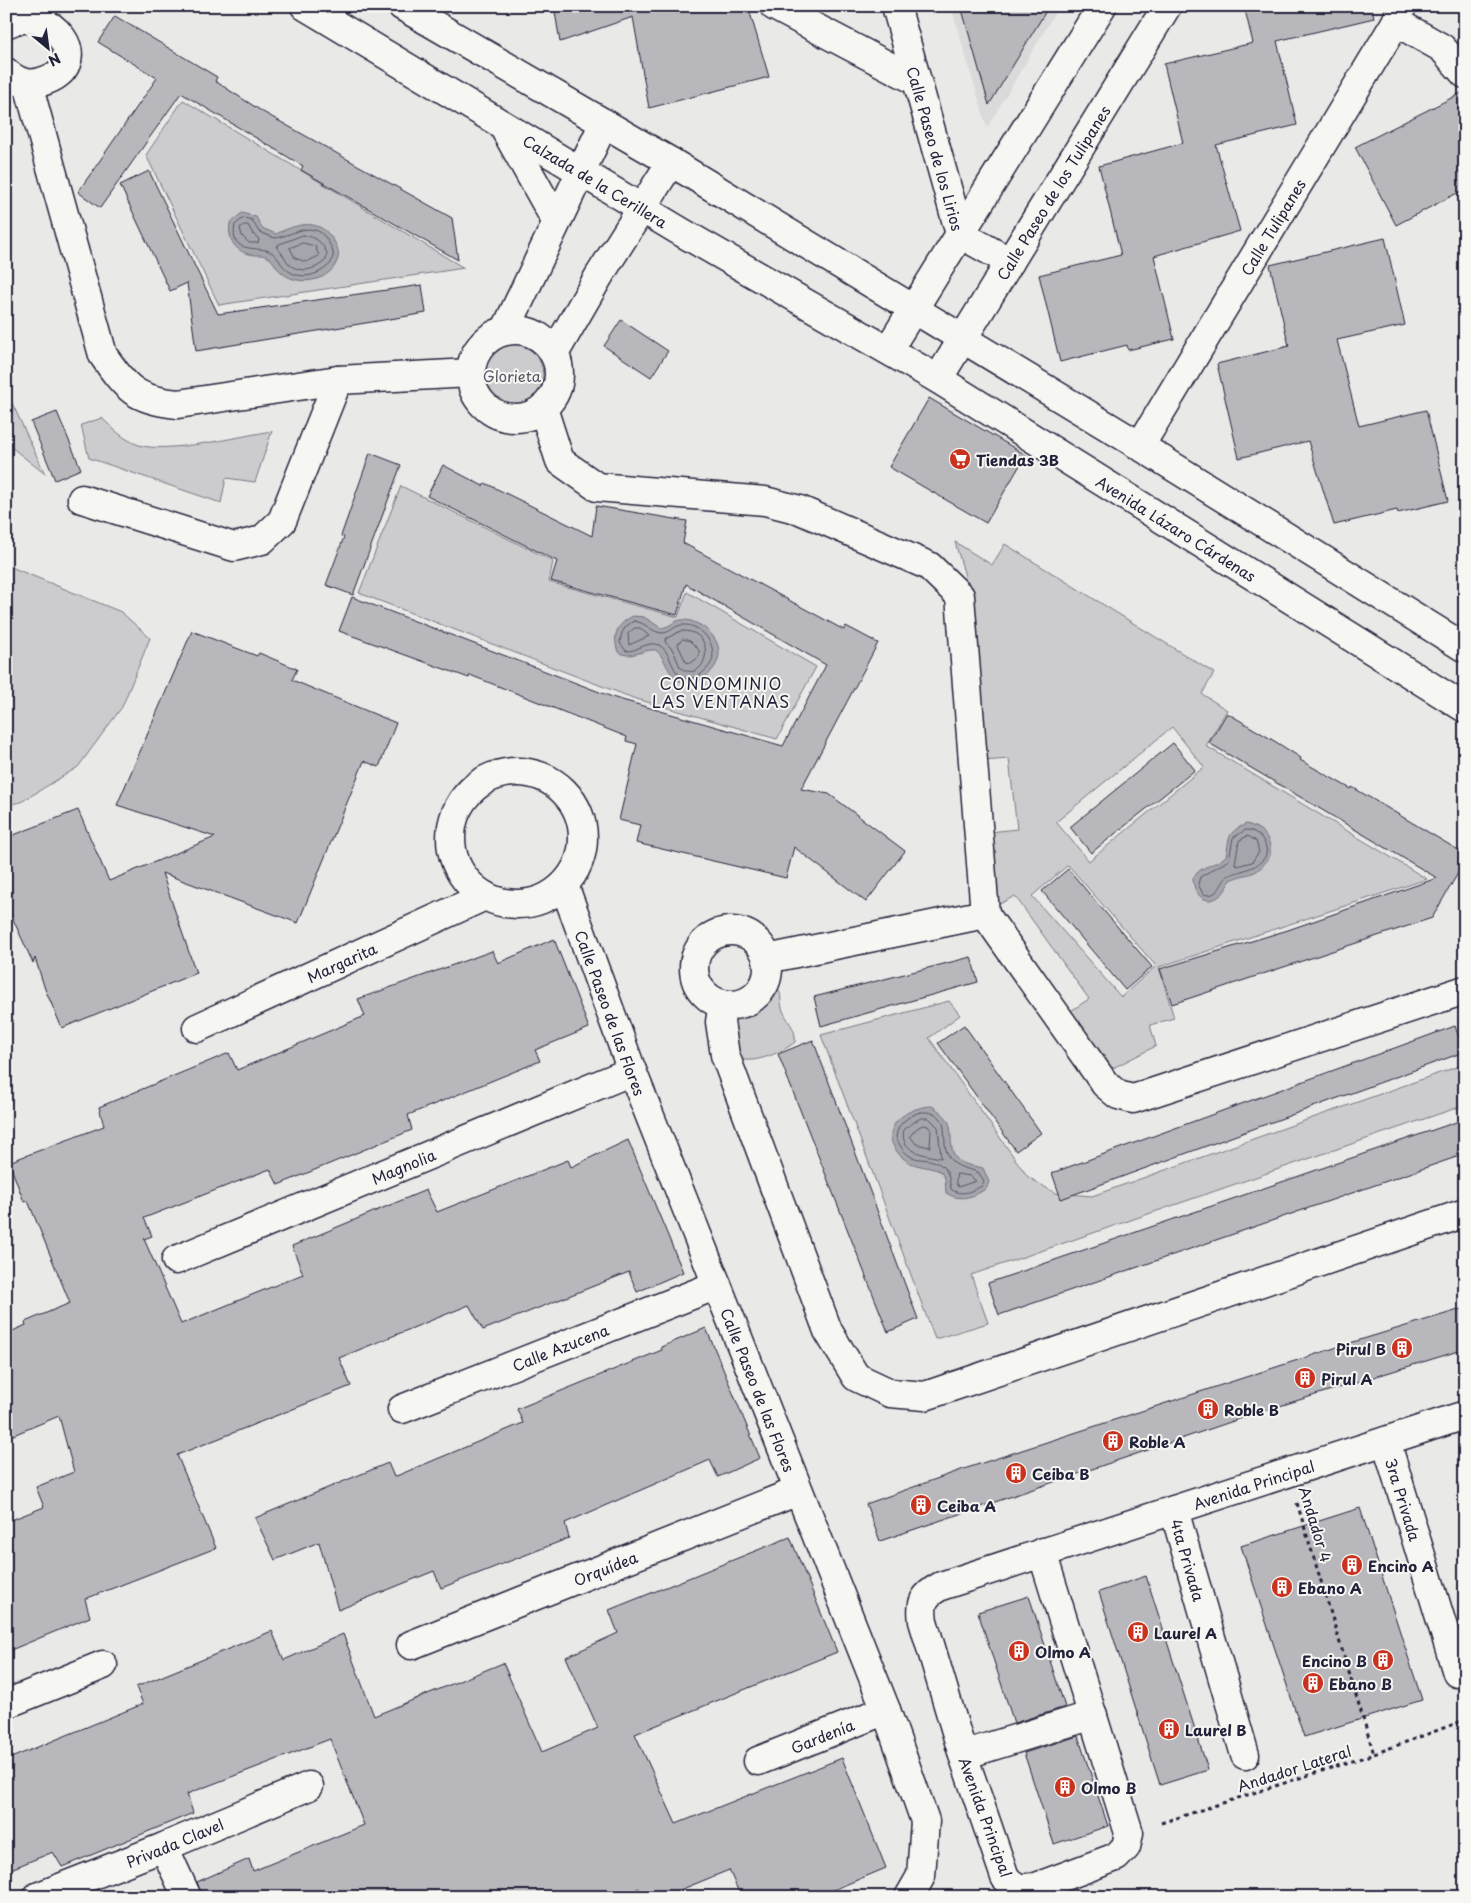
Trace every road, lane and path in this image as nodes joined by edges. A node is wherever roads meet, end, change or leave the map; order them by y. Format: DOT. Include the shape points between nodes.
graph roads {
  1 [pos="305,6"];
  2 [pos="402,6"];
  3 [pos="774,6"];
  4 [pos="896,6"];
  5 [pos="1102,6"];
  6 [pos="1167,6"];
  7 [pos="1399,14"];
  8 [pos="6,24"];
  9 [pos="1465,74"];
  10 [pos="17,78"];
  11 [pos="917,81"];
  12 [pos="604,122"];
  13 [pos="502,125"];
  14 [pos="672,162"];
  15 [pos="580,172"];
  16 [pos="642,208"];
  17 [pos="556,221"];
  18 [pos="960,234"];
  19 [pos="1010,262"];
  20 [pos="914,309"];
  21 [pos="504,332"];
  22 [pos="963,338"];
  23 [pos="888,350"];
  24 [pos="554,354"];
  25 [pos="471,372"];
  26 [pos="338,380"];
  27 [pos="938,380"];
  28 [pos="543,408"];
  29 [pos="1140,446"];
  30 [pos="82,499"];
  31 [pos="1465,648"];
  32 [pos="1465,708"];
  33 [pos="564,885"];
  34 [pos="485,896"];
  35 [pos="985,914"];
  36 [pos="767,959"];
  37 [pos="1465,990"];
  38 [pos="723,1004"];
  39 [pos="197,1028"];
  40 [pos="632,1071"];
  41 [pos="1465,1213"];
  42 [pos="176,1260"];
  43 [pos="717,1285"];
  44 [pos="402,1409"];
  45 [pos="1465,1415"];
  46 [pos="1386,1441"];
  47 [pos="1288,1474"];
  48 [pos="798,1491"];
  49 [pos="1174,1510"];
  50 [pos="1042,1552"];
  51 [pos="411,1645"];
  52 [pos="103,1664"];
  53 [pos="1457,1673"];
  54 [pos="6,1704"];
  55 [pos="886,1710"];
  56 [pos="1093,1715"];
  57 [pos="1465,1720"];
  58 [pos="1374,1754"];
  59 [pos="963,1755"];
  60 [pos="1245,1755"];
  61 [pos="758,1762"];
  62 [pos="309,1786"];
  63 [pos="1129,1833"];
  64 [pos="164,1847"];
  65 [pos="37,1897"];
  66 [pos="187,1897"];
  67 [pos="909,1897"];
  1 -- 13 [label="street, Calzada de la Cerillera"];
  2 -- 12 [label="street"];
  3 -- 11 [label="street"];
  4 -- 11 [label="street, Calle Paseo de los Lirios"];
  5 -- 18 [label="street"];
  6 -- 19 [label="street, Calle Paseo de los Tulipanes"];
  7 -- 9 [label="street" via="1442,48"];
  7 -- 29 [label="street, Calle Tulipanes"];
  8 -- 10 [label="street" via="18,16 40,13 52,18 66,37 66,60 51,79"];
  10 -- 26 [label="street" via="103,355 134,393 154,402 178,404"];
  11 -- 18 [label="street, Calle Paseo de los Lirios"];
  12 -- 14 [label="street"];
  12 -- 15 [label="street"];
  13 -- 15 [label="street, Calzada de la Cerillera"];
  13 -- 17 [label="street"];
  14 -- 16 [label="street"];
  14 -- 20 [label="street"];
  15 -- 16 [label="street, Calzada de la Cerillera"];
  15 -- 17 [label="street"];
  16 -- 23 [label="street, Calzada de la Cerillera"];
  16 -- 24 [label="street"];
  17 -- 21 [label="street"];
  18 -- 19 [label="street, Calle Paseo de los Lirios"];
  18 -- 20 [label="street"];
  19 -- 22 [label="street, Calle Paseo de los Tulipanes"];
  20 -- 22 [label="street"];
  20 -- 23 [label="street"];
  21 -- 24 [label="street" via="524,331 542,339"];
  21 -- 25 [label="street" via="481,347"];
  22 -- 27 [label="street, Calle Paseo de los Tulipanes"];
  22 -- 29 [label="street"];
  23 -- 27 [label="street, Avenida Lázaro Cárdenas"];
  24 -- 28 [label="street" via="559,368 558,382 553,397"];
  25 -- 26 [label="street"];
  25 -- 28 [label="street" via="479,400 489,410 517,418 530,416"];
  26 -- 30 [label="street" via="282,521 262,540 234,547"];
  27 -- 32 [label="street, Avenida Lázaro Cárdenas"];
  28 -- 35 [label="street" via="560,461 597,487 765,501 800,510 928,566 960,596"];
  29 -- 31 [label="street"];
  33 -- 34 [label="street" via="546,898 526,904 505,903"];
  33 -- 34 [label="street" via="578,866 583,844 582,822 573,801 557,784 536,774 514,771 491,776 474,788 460,804 451,824 450,845 456,866 468,883"];
  33 -- 40 [label="street, Calle Paseo de las Flores"];
  34 -- 39 [label="street, Margarita"];
  35 -- 36 [label="street"];
  35 -- 37 [label="street" via="1105,1084 1118,1095 1133,1099"];
  36 -- 38 [label="street" via="765,984 758,994 748,1002"];
  36 -- 38 [label="street" via="763,948 744,934 732,932 709,939 696,958 697,982 712,1000"];
  38 -- 41 [label="street" via="720,1022 725,1055 828,1331 856,1377 890,1393 925,1396"];
  40 -- 42 [label="street, Magnolia"];
  40 -- 43 [label="street, Calle Paseo de las Flores"];
  43 -- 44 [label="street, Calle Azucena"];
  43 -- 48 [label="street, Calle Paseo de las Flores"];
  45 -- 46 [label="street, Avenida Principal"];
  46 -- 47 [label="street, Avenida Principal"];
  46 -- 53 [label="street, 3ra Privada"];
  47 -- 49 [label="street, Avenida Principal"];
  47 -- 58 [label="path, Andador 4"];
  48 -- 51 [label="street, Orquídea"];
  48 -- 55 [label="street, Calle Paseo de las Flores"];
  49 -- 50 [label="street, Avenida Principal"];
  49 -- 60 [label="street, 4ta Privada"];
  50 -- 56 [label="street"];
  50 -- 59 [label="street, Avenida Principal" via="941,1586 923,1599 923,1621"];
  52 -- 54 [label="street"];
  55 -- 61 [label="street, Gardenía"];
  55 -- 67 [label="street, Calle Paseo de las Flores" via="925,1822 921,1876"];
  56 -- 59 [label="street"];
  56 -- 63 [label="street"];
  57 -- 58 [label="path, Andador Lateral"];
  58 -- 63 [label="path, Andador Lateral"];
  59 -- 63 [label="street, Avenida Principal" via="1005,1877 1017,1888 1036,1887 1116,1858 1126,1847"];
  62 -- 64 [label="street, Privada Clavel"];
  64 -- 65 [label="street, Privada Clavel"];
  64 -- 66 [label="street"];
}
